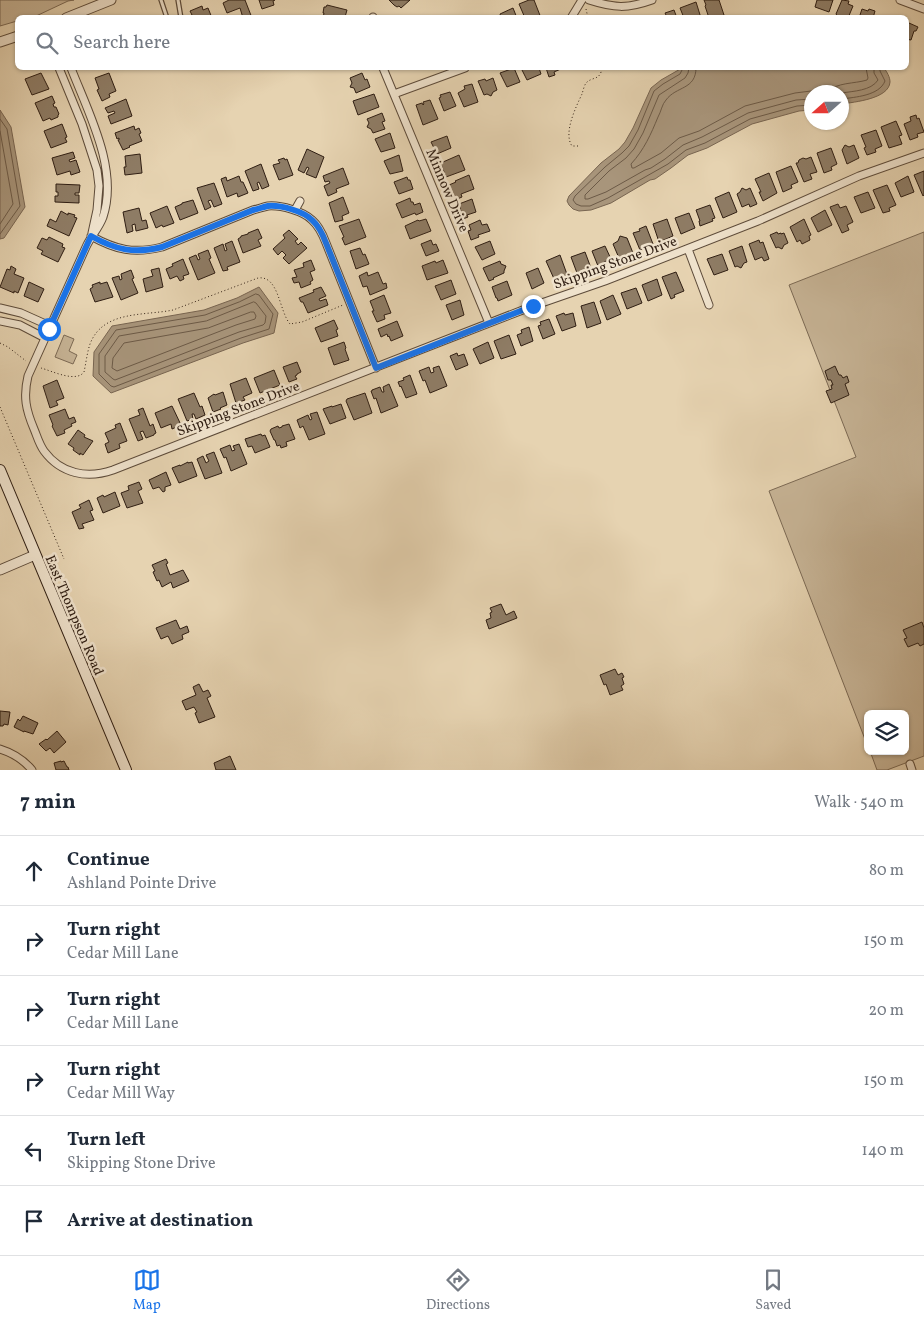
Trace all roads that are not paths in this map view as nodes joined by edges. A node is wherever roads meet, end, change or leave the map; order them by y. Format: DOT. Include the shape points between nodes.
graph roads {
  1 [pos="111,0"];
  2 [pos="160,0"];
  3 [pos="178,0"];
  4 [pos="582,0"];
  5 [pos="589,0"];
  6 [pos="652,0"];
  7 [pos="900,0"];
  8 [pos="924,9"];
  9 [pos="74,15"];
  10 [pos="166,15"];
  11 [pos="180,15"];
  12 [pos="574,15"];
  13 [pos="15,37"];
  14 [pos="0,42"];
  15 [pos="60,70"];
  16 [pos="72,70"];
  17 [pos="384,70"];
  18 [pos="459,70"];
  19 [pos="77,84"];
  20 [pos="67,88"];
  21 [pos="394,94"];
  22 [pos="924,153"];
  23 [pos="300,201"];
  24 [pos="295,210"];
  25 [pos="91,236"];
  26 [pos="688,249"];
  27 [pos="709,305"];
  28 [pos="0,308"];
  29 [pos="13,310"];
  30 [pos="0,321"];
  31 [pos="10,322"];
  32 [pos="490,323"];
  33 [pos="50,326"];
  34 [pos="45,338"];
  35 [pos="376,368"];
  36 [pos="0,470"];
  37 [pos="35,555"];
  38 [pos="0,570"];
  39 [pos="0,749"];
  40 [pos="32,770"];
  41 [pos="126,770"];
  1 -- 9 [label="street"];
  2 -- 10 [label="lane"];
  3 -- 11 [label="lane"];
  4 -- 12 [label="street"];
  5 -- 6 [label="street" via="623,7"];
  7 -- 8 [label="street"];
  13 -- 14 [label="street"];
  15 -- 20 [label="street"];
  16 -- 19 [label="street"];
  17 -- 21 [label="street, Minnow Drive"];
  18 -- 21 [label="street"];
  19 -- 20 [label="street"];
  19 -- 25 [label="street" via="103,153 107,174 104,214"];
  20 -- 25 [label="street" via="97,170 97,210"];
  21 -- 32 [label="street, Minnow Drive"];
  22 -- 26 [label="street, Skipping Stone Drive" via="859,176"];
  23 -- 24 [label="street"];
  24 -- 25 [label="street" via="267,206 150,250 123,250"];
  24 -- 35 [label="street" via="312,219 320,230"];
  25 -- 33 [label="street"];
  26 -- 27 [label="street"];
  26 -- 32 [label="street, Skipping Stone Drive"];
  28 -- 29 [label="street"];
  29 -- 31 [label="street"];
  29 -- 33 [label="street"];
  30 -- 31 [label="street"];
  31 -- 34 [label="street"];
  32 -- 35 [label="street, Skipping Stone Drive"];
  33 -- 34 [label="street"];
  34 -- 35 [label="street, Skipping Stone Drive" via="25,389 28,414 43,450 51,459 61,467 88,475 113,470"];
  36 -- 37 [label="main road, East Thompson Road"];
  37 -- 38 [label="street"];
  37 -- 41 [label="main road, East Thompson Road"];
  39 -- 40 [label="street" via="16,755"];
}
